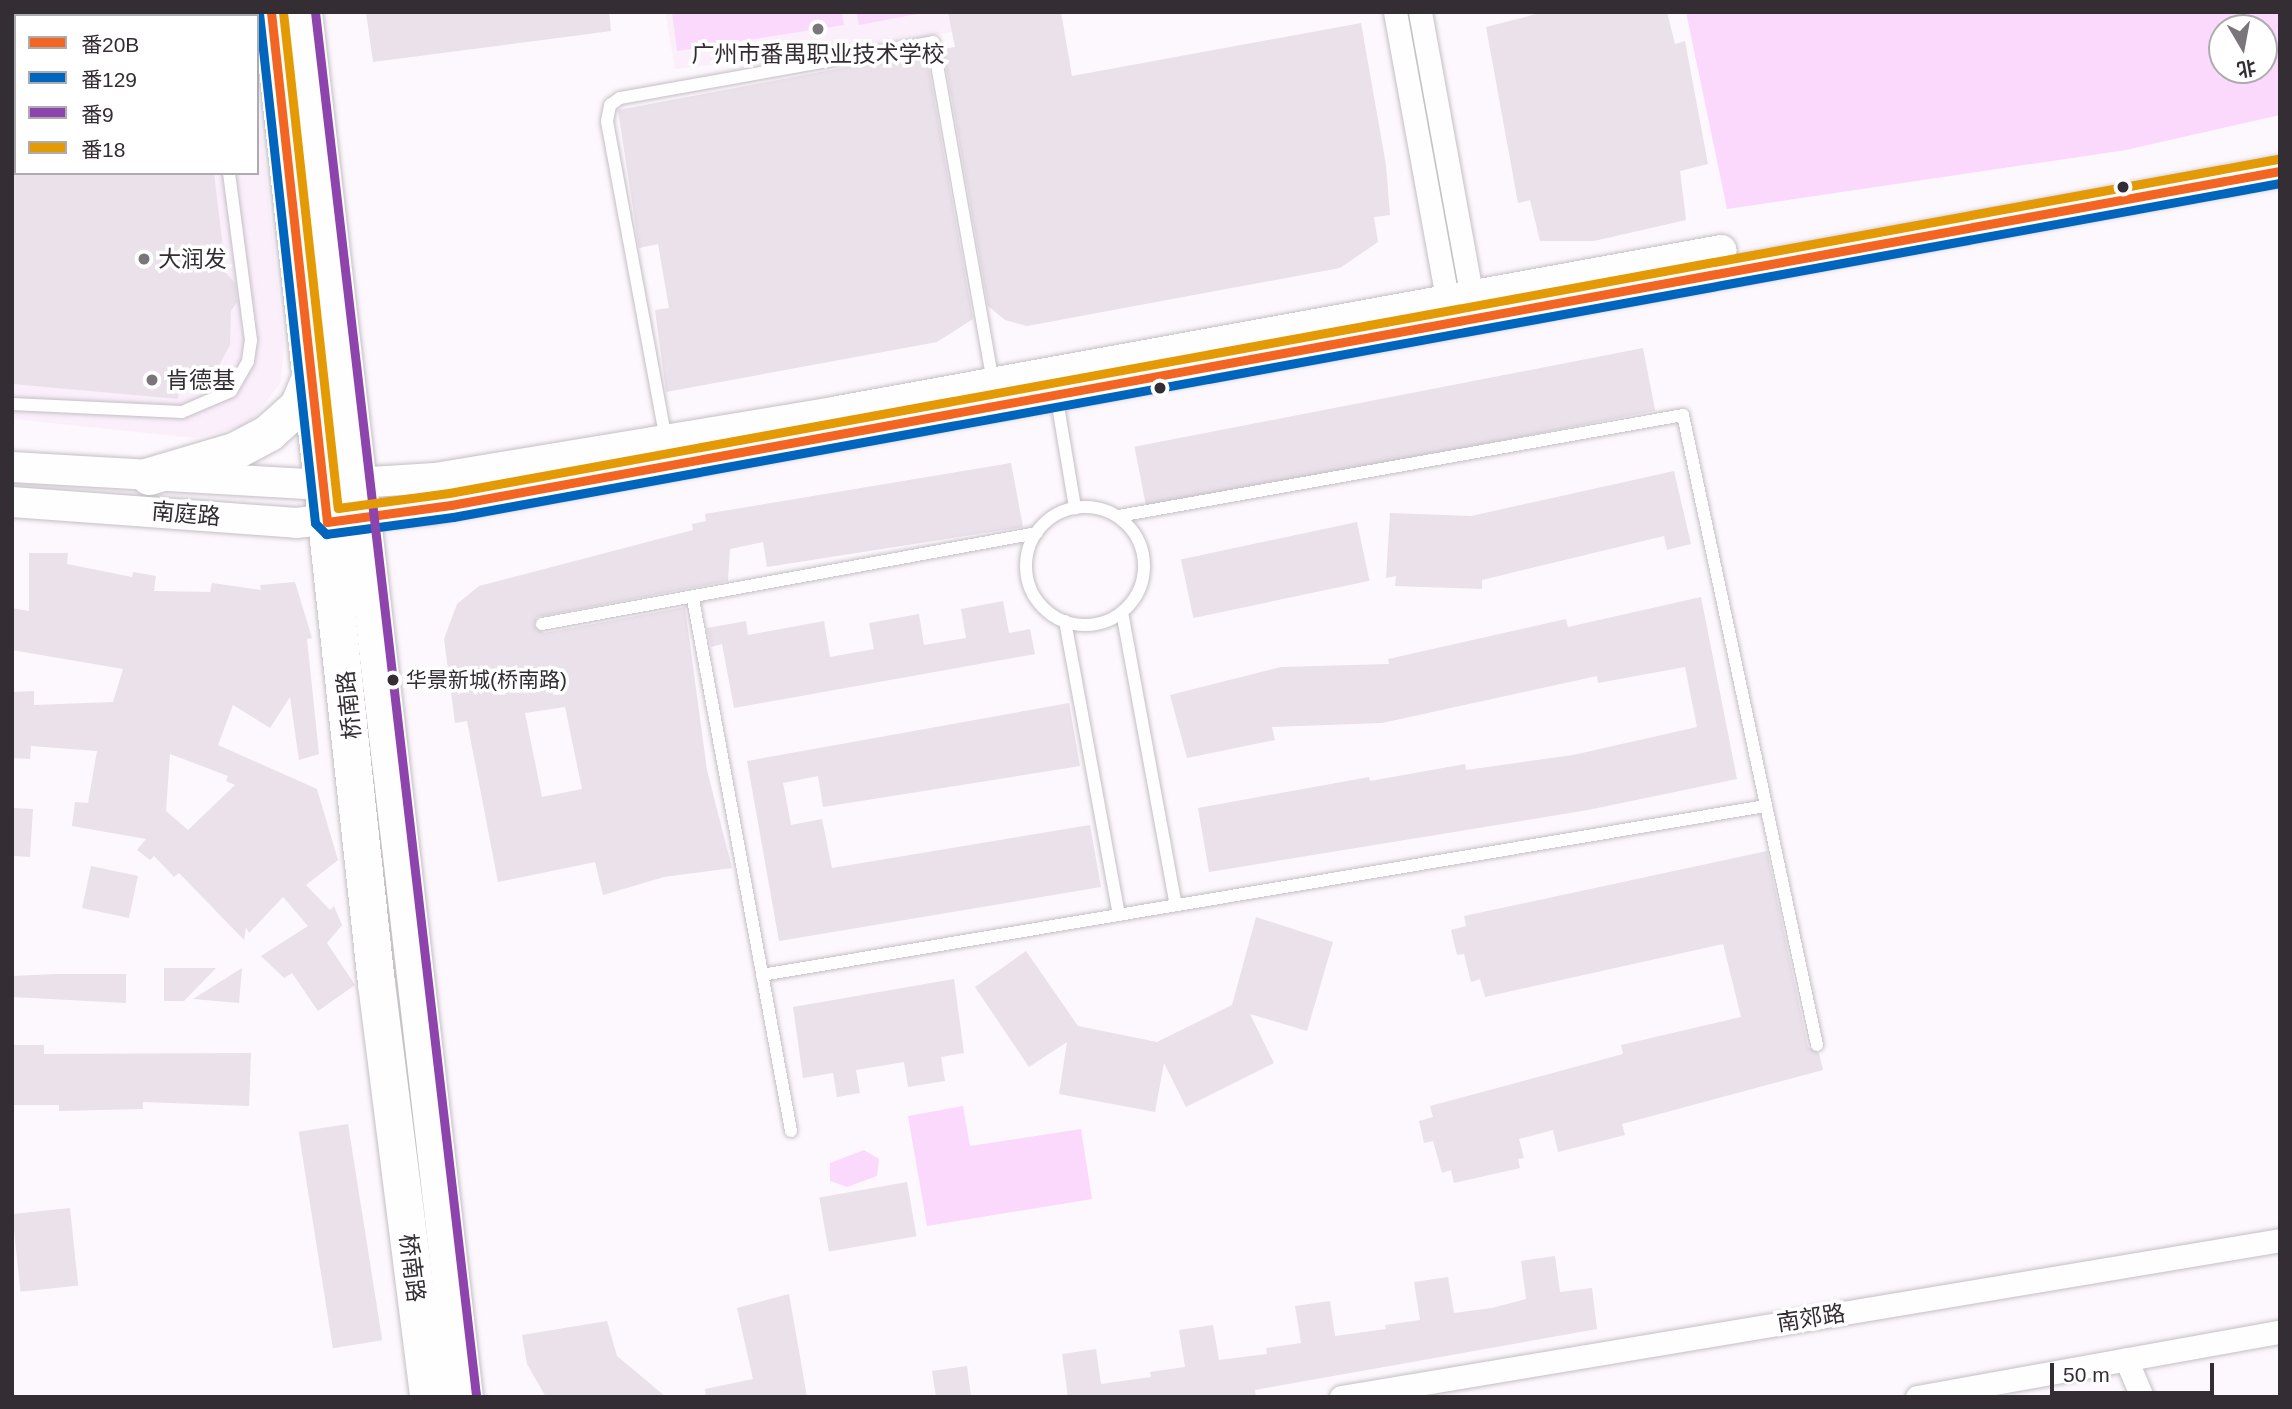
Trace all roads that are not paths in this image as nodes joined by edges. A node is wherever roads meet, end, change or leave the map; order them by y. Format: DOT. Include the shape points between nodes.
graph roads {
  1 [pos="271,12"];
  2 [pos="303,12"];
  3 [pos="1395,12"];
  4 [pos="1420,12"];
  5 [pos="2280,151"];
  6 [pos="2280,171"];
  7 [pos="229,175"];
  8 [pos="1461,308"];
  9 [pos="311,375"];
  10 [pos="993,382"];
  11 [pos="1056,394"];
  12 [pos="12,404"];
  13 [pos="666,440"];
  14 [pos="12,467"];
  15 [pos="149,476"];
  16 [pos="12,502"];
  17 [pos="341,503"];
  18 [pos="1075,508"];
  19 [pos="1119,516"];
  20 [pos="1037,533"];
  21 [pos="693,599"];
  22 [pos="1122,612"];
  23 [pos="1065,621"];
  24 [pos="542,624"];
  25 [pos="1765,806"];
  26 [pos="1176,905"];
  27 [pos="1119,915"];
  28 [pos="762,975"];
  29 [pos="1817,1045"];
  30 [pos="790,1131"];
  31 [pos="2280,1240"];
  32 [pos="2280,1332"];
  33 [pos="2126,1359"];
  34 [pos="2020,1388"];
  35 [pos="428,1397"];
  36 [pos="464,1397"];
  37 [pos="1341,1397"];
  38 [pos="1917,1397"];
  39 [pos="2143,1397"];
  1 -- 9 [label="main road, 桥南路"];
  2 -- 17 [label="main road, 桥南路"];
  3 -- 8 [label="street"];
  4 -- 8 [label="street"];
  5 -- 8 [label="street"];
  6 -- 8 [label="street"];
  7 -- 12 [label="lane" via="251,340 248,360 231,391 182,412"];
  8 -- 10 [label="street"];
  8 -- 11 [label="street"];
  9 -- 15 [label="main road" via="298,406 268,432 234,451"];
  9 -- 17 [label="main road, 桥南路"];
  10 -- 13 [label="street"];
  10 -- 13 [label="lane" via="933,42 620,98 610,106 607,121"];
  11 -- 17 [label="street"];
  11 -- 18 [label="lane"];
  13 -- 17 [label="street" via="443,477"];
  14 -- 15 [label="street, 南庭路"];
  15 -- 17 [label="street, 南庭路"];
  16 -- 17 [label="street, 南庭路"];
  17 -- 35 [label="main road, 桥南路"];
  17 -- 36 [label="main road, 桥南路"];
  18 -- 19 [label="lane"];
  18 -- 20 [label="lane"];
  19 -- 22 [label="lane" via="1138,536 1145,565 1137,595"];
  19 -- 25 [label="lane" via="1683,415"];
  20 -- 21 [label="lane"];
  20 -- 23 [label="lane" via="1025,556 1027,580 1038,601"];
  21 -- 24 [label="lane"];
  21 -- 28 [label="lane"];
  22 -- 23 [label="lane" via="1090,624"];
  22 -- 26 [label="lane"];
  23 -- 27 [label="lane"];
  25 -- 26 [label="lane"];
  25 -- 29 [label="lane"];
  26 -- 27 [label="lane"];
  27 -- 28 [label="lane"];
  28 -- 30 [label="lane"];
  31 -- 37 [label="street, 南郊路"];
  32 -- 33 [label="street"];
  33 -- 34 [label="street"];
  33 -- 39 [label="street"];
  34 -- 38 [label="street"];
}
